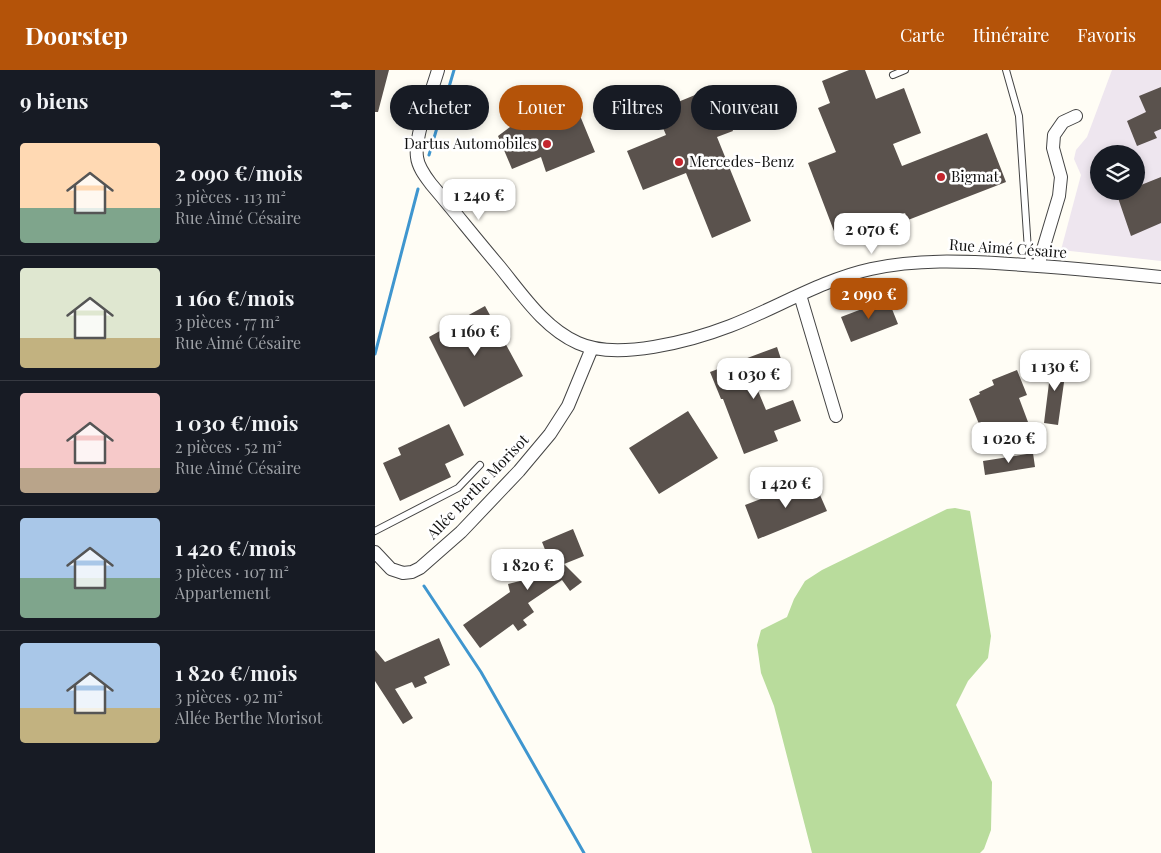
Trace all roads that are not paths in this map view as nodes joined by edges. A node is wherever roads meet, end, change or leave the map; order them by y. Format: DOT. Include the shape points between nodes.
graph roads {
  1 [pos="438,70"];
  2 [pos="905,70"];
  3 [pos="1006,70"];
  4 [pos="893,75"];
  5 [pos="1076,116"];
  6 [pos="1034,265"];
  7 [pos="1161,277"];
  8 [pos="799,295"];
  9 [pos="592,348"];
  10 [pos="836,416"];
  11 [pos="480,465"];
  12 [pos="375,530"];
  13 [pos="375,552"];
  1 -- 9 [label="street, Rue Aimé Césaire" via="418,138 417,157 425,176 538,313 568,338"];
  2 -- 4 [label="lane"];
  3 -- 6 [label="lane" via="1019,116"];
  5 -- 6 [label="street" via="1063,122 1054,135 1053,148 1061,177 1059,196"];
  6 -- 7 [label="street, Rue Aimé Césaire"];
  6 -- 8 [label="street, Rue Aimé Césaire" via="953,260 901,263 843,277"];
  8 -- 9 [label="street, Rue Aimé Césaire" via="729,326 681,341 619,350"];
  8 -- 10 [label="street"];
  9 -- 13 [label="street, Allée Berthe Morisot" via="568,406 550,434 461,532 421,568 412,572 391,569"];
  11 -- 12 [label="lane" via="458,488"];
}
